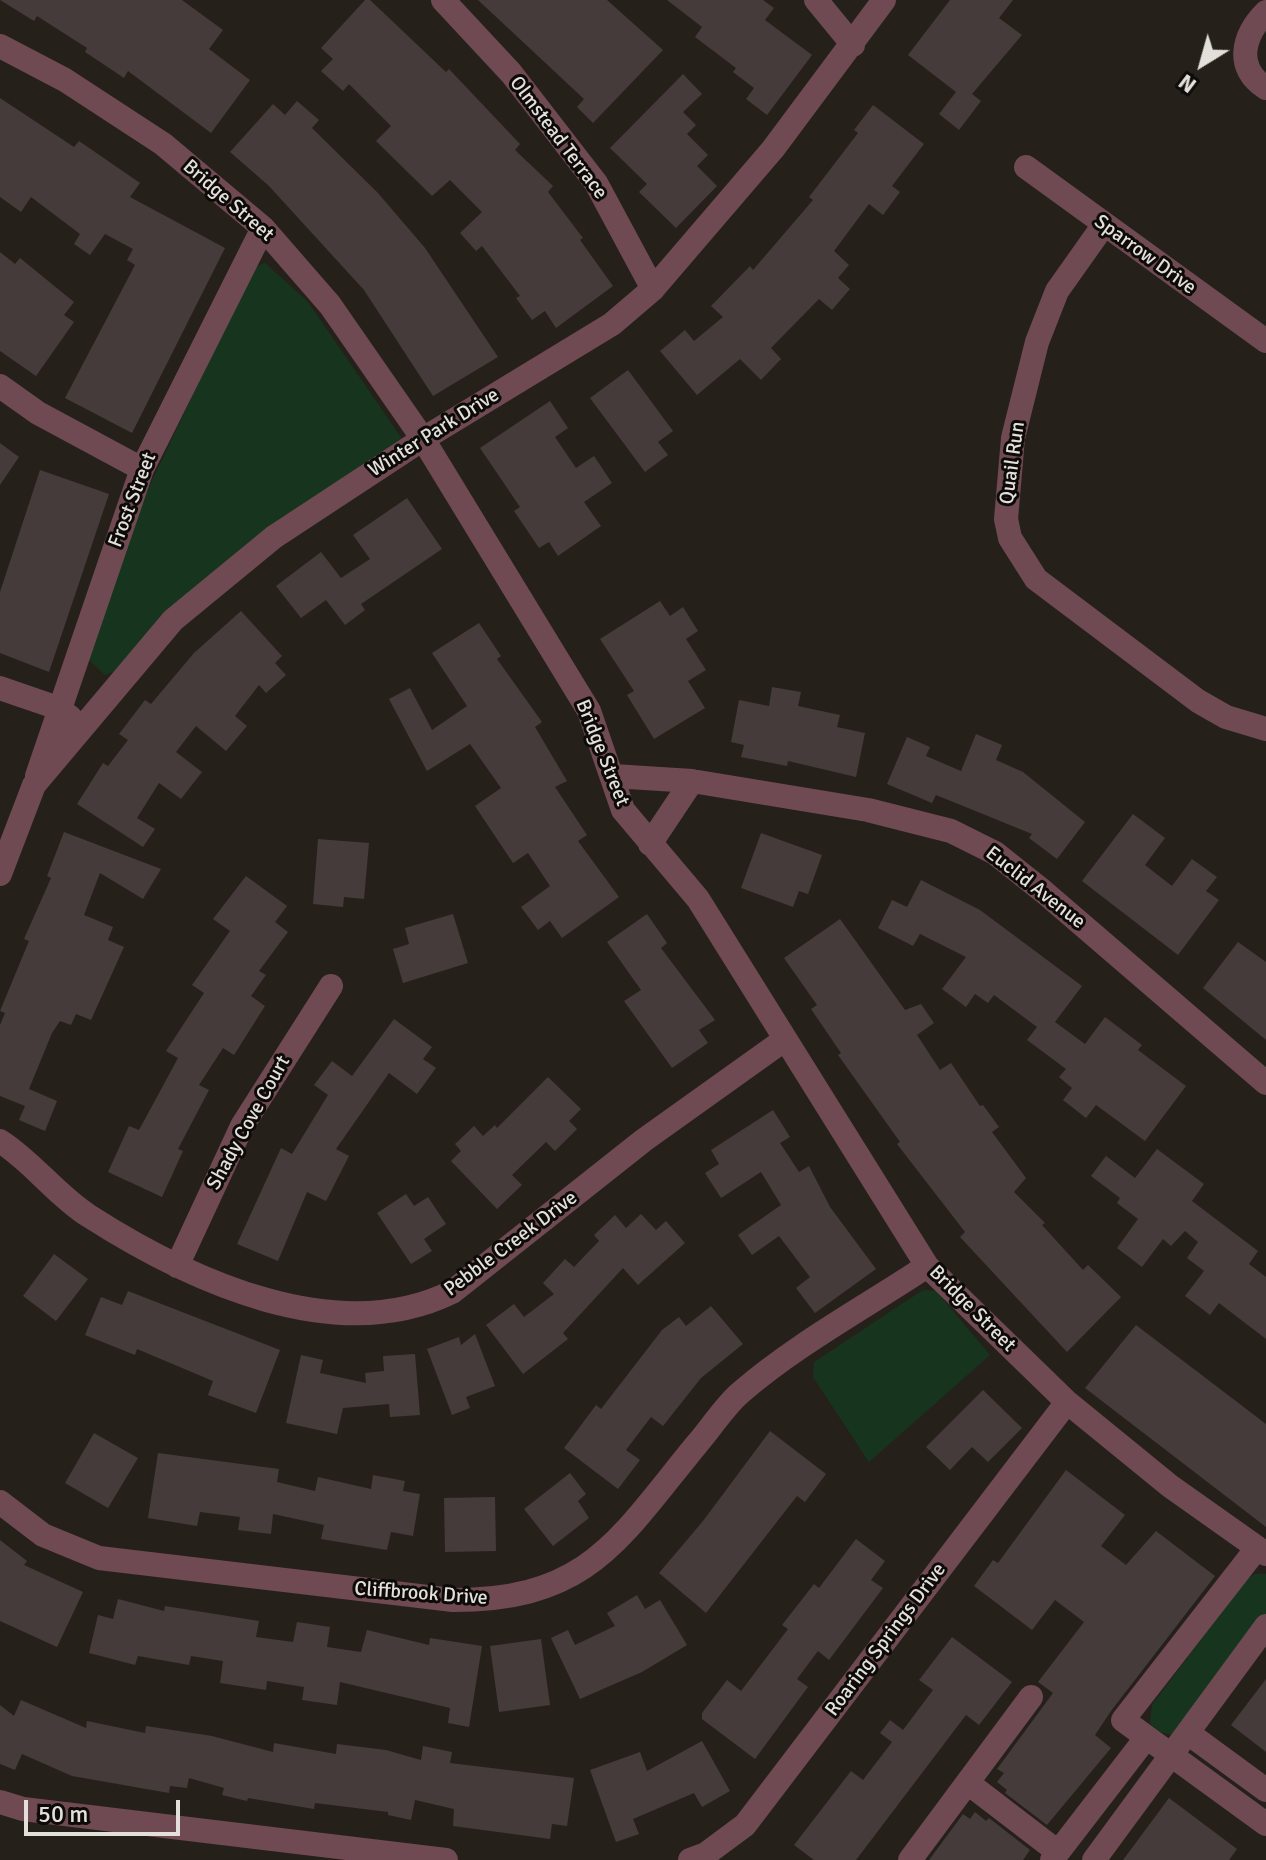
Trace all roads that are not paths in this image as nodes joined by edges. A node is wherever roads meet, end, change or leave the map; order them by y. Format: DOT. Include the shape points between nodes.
graph roads {
  1 [pos="443,0"];
  2 [pos="816,0"];
  3 [pos="884,0"];
  4 [pos="1266,12"];
  5 [pos="853,45"];
  6 [pos="0,46"];
  7 [pos="1266,88"];
  8 [pos="1026,167"];
  9 [pos="1103,226"];
  10 [pos="263,228"];
  11 [pos="653,289"];
  12 [pos="1266,341"];
  13 [pos="0,386"];
  14 [pos="423,439"];
  15 [pos="142,469"];
  16 [pos="0,688"];
  17 [pos="58,708"];
  18 [pos="85,727"];
  19 [pos="1266,729"];
  20 [pos="613,776"];
  21 [pos="692,781"];
  22 [pos="34,785"];
  23 [pos="650,844"];
  24 [pos="0,874"];
  25 [pos="331,986"];
  26 [pos="784,1040"];
  27 [pos="1266,1083"];
  28 [pos="0,1141"];
  29 [pos="177,1266"];
  30 [pos="927,1266"];
  31 [pos="1067,1402"];
  32 [pos="0,1502"];
  33 [pos="1261,1551"];
  34 [pos="1266,1626"];
  35 [pos="1031,1697"];
  36 [pos="1188,1733"];
  37 [pos="1146,1738"];
  38 [pos="1170,1756"];
  39 [pos="968,1783"];
  40 [pos="1266,1790"];
  41 [pos="0,1802"];
  42 [pos="1266,1824"];
  43 [pos="1055,1856"];
  44 [pos="446,1860"];
  45 [pos="690,1860"];
  46 [pos="910,1860"];
  47 [pos="1094,1860"];
  1 -- 11 [label="street, Olmstead Terrace" via="511,73 596,183"];
  2 -- 5 [label="street"];
  3 -- 5 [label="street, Winter Park Drive"];
  4 -- 7 [label="street" via="1245,41 1244,59"];
  5 -- 11 [label="street, Winter Park Drive" via="773,149"];
  6 -- 10 [label="street, Bridge Street" via="65,80 163,144"];
  8 -- 9 [label="street, Sparrow Drive"];
  9 -- 12 [label="street, Sparrow Drive"];
  9 -- 19 [label="street, Quail Run" via="1057,291 1037,342 1006,482 1010,538 1036,579 1198,701 1226,717"];
  10 -- 14 [label="street, Bridge Street" via="330,305"];
  10 -- 15 [label="street, Frost Street"];
  11 -- 14 [label="street, Winter Park Drive" via="612,324"];
  13 -- 15 [label="street" via="38,413"];
  14 -- 18 [label="street, Winter Park Drive" via="274,537 183,612 132,665"];
  14 -- 20 [label="street, Bridge Street" via="589,711"];
  15 -- 17 [label="street, Frost Street"];
  16 -- 17 [label="street"];
  17 -- 18 [label="street"];
  17 -- 22 [label="street, Frost Street"];
  18 -- 22 [label="street, Winter Park Drive"];
  20 -- 21 [label="street, Euclid Avenue"];
  20 -- 23 [label="street, Bridge Street" via="623,810"];
  21 -- 23 [label="street"];
  21 -- 27 [label="street, Euclid Avenue" via="868,810 951,831 995,853"];
  22 -- 24 [label="street, Winter Park Drive"];
  23 -- 26 [label="street, Bridge Street" via="698,899"];
  25 -- 29 [label="street, Shady Cove Court" via="242,1126"];
  26 -- 29 [label="street, Pebble Creek Drive" via="644,1140 479,1273 435,1300 357,1316 306,1311"];
  26 -- 30 [label="street, Bridge Street"];
  28 -- 29 [label="street, Pebble Creek Drive" via="87,1215"];
  30 -- 31 [label="street, Bridge Street"];
  30 -- 32 [label="street, Cliffbrook Drive" via="739,1394 616,1542 560,1583 523,1594 453,1600 111,1560 43,1535"];
  31 -- 33 [label="street, Bridge Street"];
  31 -- 45 [label="street, Roaring Springs Drive" via="745,1825"];
  33 -- 37 [label="street, Bridge Street" via="1123,1720"];
  34 -- 36 [label="street"];
  35 -- 39 [label="street"];
  36 -- 38 [label="street"];
  36 -- 40 [label="street"];
  37 -- 38 [label="street, Bridge Street"];
  37 -- 43 [label="street"];
  38 -- 42 [label="street, Bridge Street"];
  38 -- 47 [label="street"];
  39 -- 43 [label="street"];
  39 -- 46 [label="street"];
  41 -- 44 [label="street"];
}
